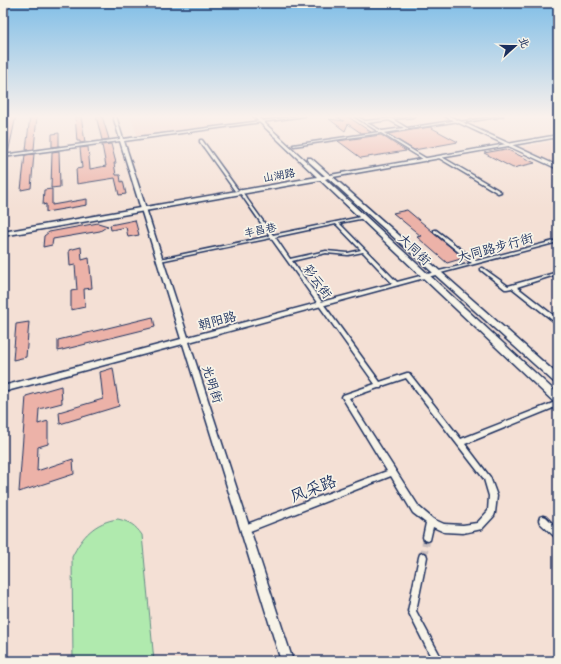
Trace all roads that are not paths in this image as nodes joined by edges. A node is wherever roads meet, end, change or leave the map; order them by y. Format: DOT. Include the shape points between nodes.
graph roads {
  1 [pos="69,147"];
  2 [pos="123,147"];
  3 [pos="205,147"];
  4 [pos="293,147"];
  5 [pos="296,147"];
  6 [pos="406,147"];
  7 [pos="489,147"];
  8 [pos="492,147"];
  9 [pos="513,147"];
  10 [pos="3,156"];
  11 [pos="440,157"];
  12 [pos="424,158"];
  13 [pos="558,168"];
  14 [pos="324,176"];
  15 [pos="238,191"];
  16 [pos="500,192"];
  17 [pos="144,208"];
  18 [pos="364,217"];
  19 [pos="337,223"];
  20 [pos="3,231"];
  21 [pos="435,231"];
  22 [pos="3,234"];
  23 [pos="272,237"];
  24 [pos="558,241"];
  25 [pos="364,251"];
  26 [pos="160,260"];
  27 [pos="289,260"];
  28 [pos="475,263"];
  29 [pos="482,269"];
  30 [pos="437,273"];
  31 [pos="558,273"];
  32 [pos="426,276"];
  33 [pos="396,284"];
  34 [pos="513,286"];
  35 [pos="321,304"];
  36 [pos="558,322"];
  37 [pos="185,341"];
  38 [pos="558,380"];
  39 [pos="379,386"];
  40 [pos="3,389"];
  41 [pos="558,402"];
  42 [pos="460,443"];
  43 [pos="392,472"];
  44 [pos="542,520"];
  45 [pos="430,522"];
  46 [pos="245,529"];
  47 [pos="558,534"];
  48 [pos="427,537"];
  49 [pos="423,557"];
  50 [pos="287,661"];
  51 [pos="438,661"];
  1 -- 10 [label="main road"];
  2 -- 17 [label="main road, 光明街"];
  3 -- 15 [label="street, 彩云街"];
  4 -- 14 [label="main road, 大同街"];
  5 -- 14 [label="main road, 大同街"];
  6 -- 12 [label="street"];
  7 -- 12 [label="main road, 山湖路"];
  8 -- 11 [label="main road, 山湖路"];
  9 -- 13 [label="main road"];
  11 -- 12 [label="main road, 山湖路"];
  11 -- 16 [label="street"];
  12 -- 14 [label="main road, 山湖路"];
  14 -- 15 [label="main road, 山湖路"];
  14 -- 18 [label="main road, 大同街"];
  14 -- 30 [label="main road, 大同街"];
  15 -- 17 [label="main road, 山湖路"];
  15 -- 23 [label="street, 彩云街"];
  17 -- 20 [label="main road, 山湖路"];
  17 -- 22 [label="main road, 山湖路"];
  17 -- 26 [label="main road, 光明街"];
  18 -- 19 [label="street, 丰昌巷"];
  18 -- 32 [label="main road, 大同街"];
  19 -- 23 [label="street, 丰昌巷"];
  19 -- 25 [label="street"];
  21 -- 28 [label="street"];
  23 -- 26 [label="street, 丰昌巷"];
  23 -- 27 [label="street, 彩云街"];
  24 -- 28 [label="street, 大同路步行街"];
  25 -- 27 [label="street" via="348,254 326,252"];
  25 -- 33 [label="street"];
  26 -- 37 [label="main road, 光明街"];
  27 -- 35 [label="street, 彩云街"];
  28 -- 30 [label="street, 大同路步行街"];
  29 -- 34 [label="street" via="507,288"];
  30 -- 32 [label="main road, 朝阳路"];
  30 -- 38 [label="main road, 大同街"];
  31 -- 34 [label="street"];
  32 -- 33 [label="main road, 朝阳路"];
  32 -- 41 [label="main road, 大同街"];
  33 -- 35 [label="main road, 朝阳路"];
  34 -- 36 [label="street"];
  35 -- 37 [label="main road, 朝阳路"];
  35 -- 39 [label="street, 彩云街"];
  37 -- 40 [label="main road, 朝阳路"];
  37 -- 46 [label="main road, 光明街"];
  39 -- 42 [label="street" via="407,375"];
  39 -- 43 [label="street" via="344,397"];
  41 -- 42 [label="street"];
  42 -- 45 [label="street" via="487,477 493,496 491,514 479,526 463,529 444,528"];
  43 -- 45 [label="street" via="416,510"];
  43 -- 46 [label="street, 风采路"];
  44 -- 47 [label="street"];
  45 -- 48 [label="street"];
  46 -- 50 [label="main road, 光明街"];
  49 -- 51 [label="street" via="412,611"];
}
